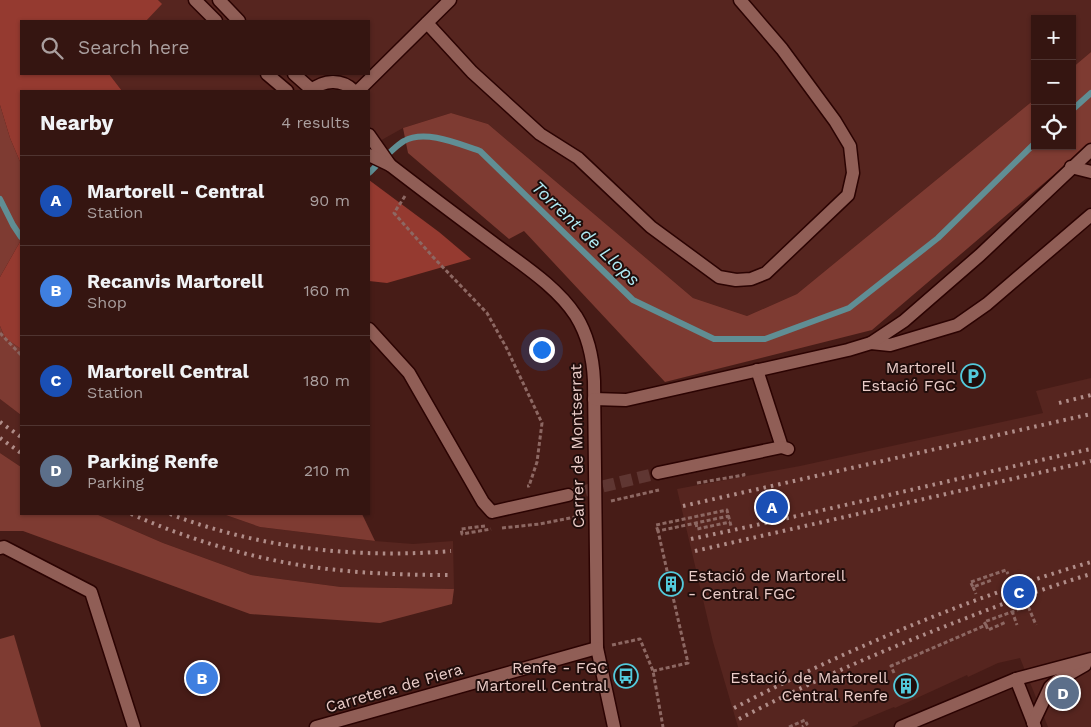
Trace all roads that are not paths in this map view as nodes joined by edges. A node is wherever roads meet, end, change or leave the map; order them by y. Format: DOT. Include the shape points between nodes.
graph roads {
  1 [pos="195,0"];
  2 [pos="219,0"];
  3 [pos="450,0"];
  4 [pos="740,0"];
  5 [pos="215,20"];
  6 [pos="238,20"];
  7 [pos="427,23"];
  8 [pos="268,75"];
  9 [pos="295,75"];
  10 [pos="286,90"];
  11 [pos="311,90"];
  12 [pos="353,90"];
  13 [pos="359,90"];
  14 [pos="370,136"];
  15 [pos="1091,150"];
  16 [pos="370,155"];
  17 [pos="390,165"];
  18 [pos="1071,167"];
  19 [pos="1091,172"];
  20 [pos="1091,216"];
  21 [pos="370,330"];
  22 [pos="871,343"];
  23 [pos="757,370"];
  24 [pos="594,400"];
  25 [pos="658,473"];
  26 [pos="568,495"];
  27 [pos="0,548"];
  28 [pos="597,648"];
  29 [pos="1091,660"];
  30 [pos="1016,679"];
  31 [pos="1034,725"];
  32 [pos="134,727"];
  33 [pos="316,727"];
  34 [pos="614,727"];
  35 [pos="901,727"];
  1 -- 5 [label="street"];
  2 -- 6 [label="street"];
  3 -- 7 [label="street"];
  4 -- 7 [label="street" via="782,49 835,121 850,146 853,173 848,195 766,273 750,279 719,277 651,227 578,158 540,134 472,72"];
  7 -- 13 [label="street"];
  8 -- 10 [label="street"];
  9 -- 11 [label="street"];
  11 -- 12 [label="street" via="329,82"];
  14 -- 17 [label="street, Carrer de Montserrat"];
  15 -- 18 [label="street"];
  16 -- 17 [label="street, Carrer de Montserrat"];
  17 -- 24 [label="street, Carrer de Montserrat" via="521,264 565,302 576,316 589,344"];
  18 -- 19 [label="street"];
  18 -- 22 [label="street" via="980,255 904,321"];
  20 -- 22 [label="street" via="987,304 957,325 890,345"];
  21 -- 26 [label="street" via="409,373 483,502 492,512"];
  22 -- 23 [label="street"];
  23 -- 24 [label="street" via="626,400"];
  23 -- 25 [label="street" via="785,448"];
  24 -- 28 [label="street, Carrer de Montserrat"];
  27 -- 32 [label="street" via="4,547 91,592"];
  28 -- 33 [label="street, Carretera de Piera"];
  28 -- 34 [label="street, Carrer de Montserrat"];
  29 -- 30 [label="street"];
  29 -- 31 [label="street" via="1050,687"];
  30 -- 31 [label="street"];
  30 -- 35 [label="street"];
}
